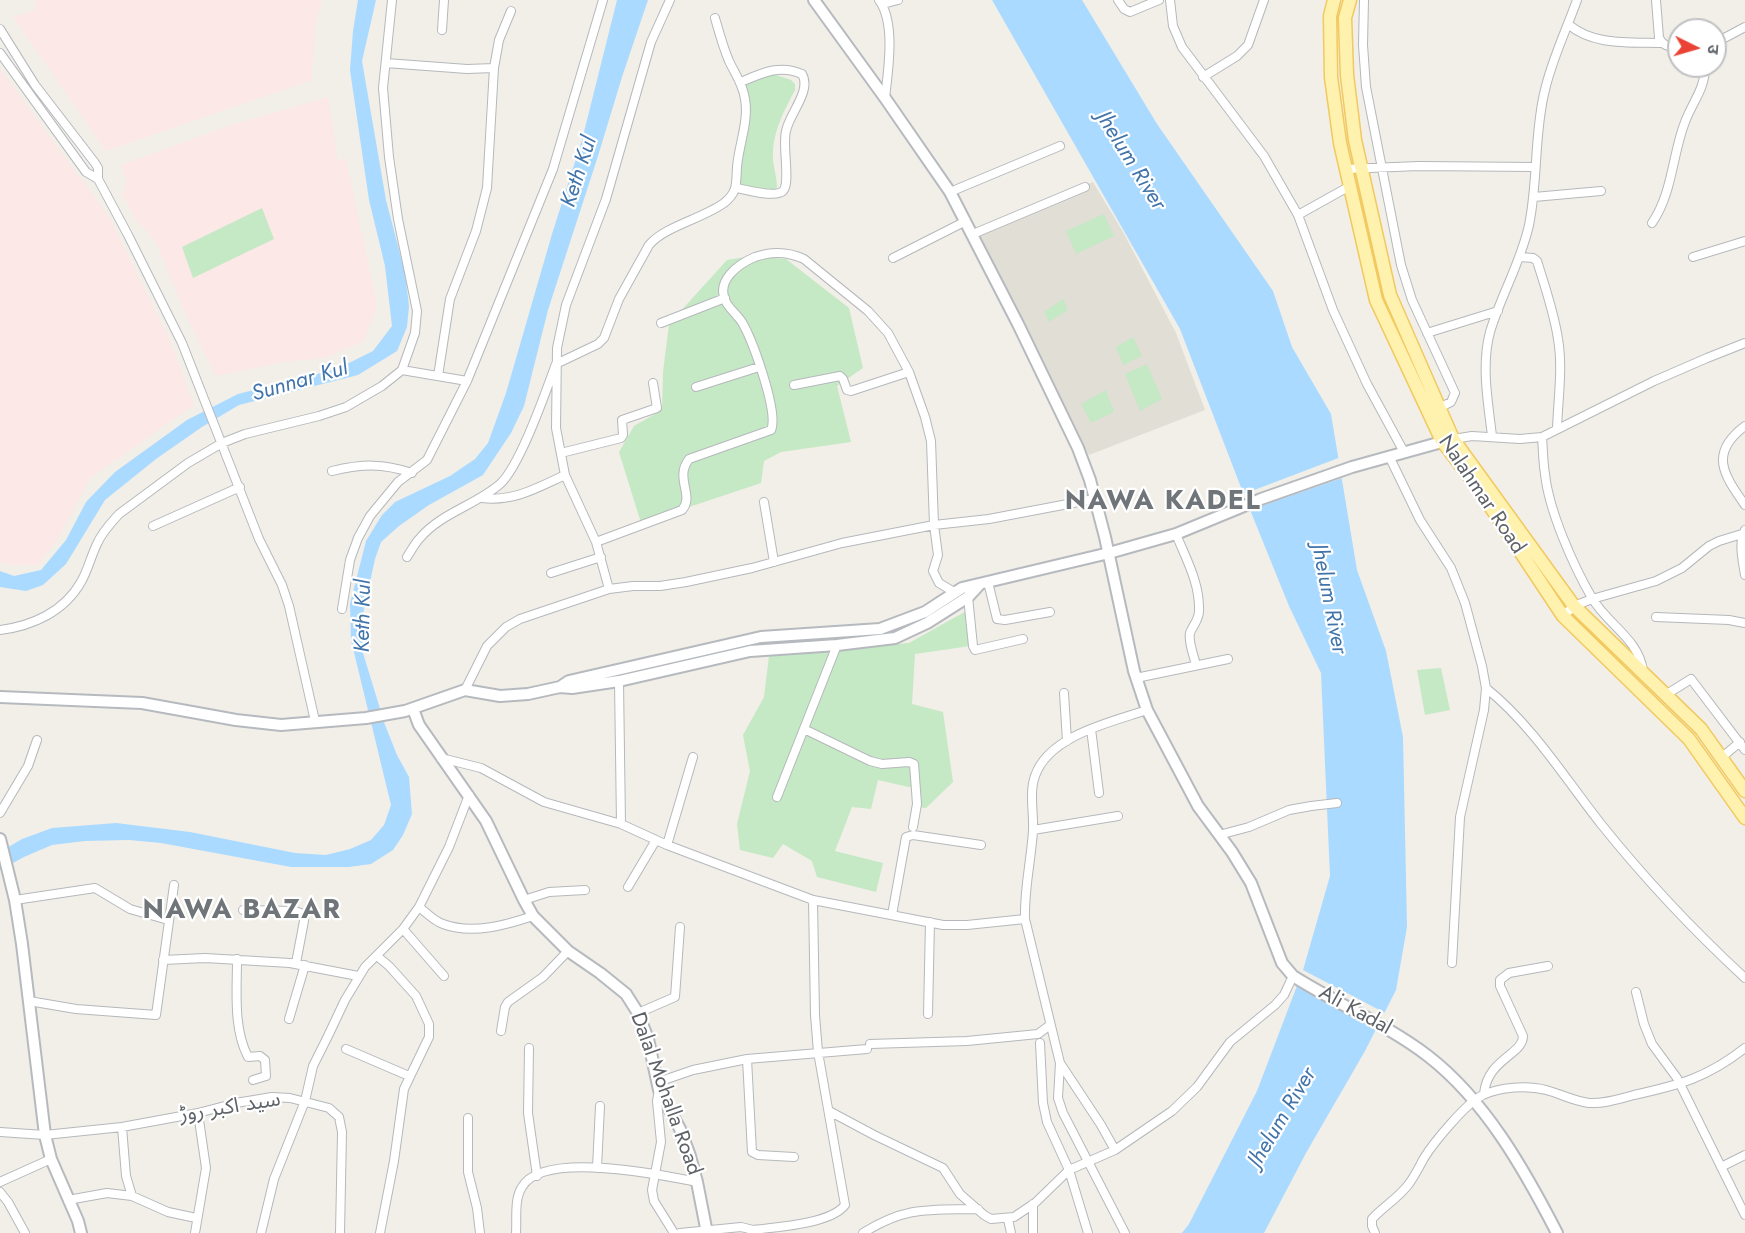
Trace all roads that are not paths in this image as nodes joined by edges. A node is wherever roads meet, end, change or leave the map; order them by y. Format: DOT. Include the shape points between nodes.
graph roads {
  1 [pos="392,0"];
  2 [pos="444,0"];
  3 [pos="603,0"];
  4 [pos="670,0"];
  5 [pos="814,0"];
  6 [pos="898,0"];
  7 [pos="1118,0"];
  8 [pos="1159,0"];
  9 [pos="1170,0"];
  10 [pos="1264,0"];
  11 [pos="1334,0"];
  12 [pos="1350,0"];
  13 [pos="1364,0"];
  14 [pos="1577,0"];
  15 [pos="1656,0"];
  16 [pos="881,2"];
  17 [pos="511,11"];
  18 [pos="715,18"];
  19 [pos="1568,24"];
  20 [pos="1745,27"];
  21 [pos="0,29"];
  22 [pos="442,30"];
  23 [pos="1727,37"];
  24 [pos="1662,43"];
  25 [pos="1667,46"];
  26 [pos="0,53"];
  27 [pos="386,63"];
  28 [pos="494,68"];
  29 [pos="1203,77"];
  30 [pos="1704,78"];
  31 [pos="741,82"];
  32 [pos="885,98"];
  33 [pos="1060,146"];
  34 [pos="1381,167"];
  35 [pos="1535,167"];
  36 [pos="1346,169"];
  37 [pos="1362,169"];
  38 [pos="98,179"];
  39 [pos="1350,186"];
  40 [pos="737,188"];
  41 [pos="1085,188"];
  42 [pos="1601,191"];
  43 [pos="950,192"];
  44 [pos="1534,197"];
  45 [pos="1298,214"];
  46 [pos="966,221"];
  47 [pos="1652,223"];
  48 [pos="973,234"];
  49 [pos="1745,241"];
  50 [pos="1520,257"];
  51 [pos="1693,257"];
  52 [pos="893,258"];
  53 [pos="725,298"];
  54 [pos="1498,311"];
  55 [pos="660,324"];
  56 [pos="1427,333"];
  57 [pos="1745,343"];
  58 [pos="556,364"];
  59 [pos="759,367"];
  60 [pos="402,370"];
  61 [pos="909,372"];
  62 [pos="438,376"];
  63 [pos="467,381"];
  64 [pos="653,383"];
  65 [pos="794,385"];
  66 [pos="696,387"];
  67 [pos="1439,408"];
  68 [pos="1745,426"];
  69 [pos="1557,429"];
  70 [pos="1492,436"];
  71 [pos="1542,437"];
  72 [pos="1448,440"];
  73 [pos="222,443"];
  74 [pos="1404,452"];
  75 [pos="561,453"];
  76 [pos="1389,456"];
  77 [pos="332,471"];
  78 [pos="412,473"];
  79 [pos="565,475"];
  80 [pos="240,487"];
  81 [pos="482,498"];
  82 [pos="1094,499"];
  83 [pos="764,502"];
  84 [pos="1745,504"];
  85 [pos="934,525"];
  86 [pos="153,526"];
  87 [pos="1744,532"];
  88 [pos="1176,534"];
  89 [pos="597,542"];
  90 [pos="1109,553"];
  91 [pos="407,557"];
  92 [pos="601,557"];
  93 [pos="774,562"];
  94 [pos="551,573"];
  95 [pos="1745,575"];
  96 [pos="983,584"];
  97 [pos="609,589"];
  98 [pos="954,592"];
  99 [pos="968,597"];
  100 [pos="1592,599"];
  101 [pos="1574,606"];
  102 [pos="342,609"];
  103 [pos="1050,612"];
  104 [pos="1563,616"];
  105 [pos="1656,617"];
  106 [pos="1745,623"];
  107 [pos="0,630"];
  108 [pos="1023,639"];
  109 [pos="837,645"];
  110 [pos="1228,659"];
  111 [pos="1196,666"];
  112 [pos="1643,671"];
  113 [pos="1136,678"];
  114 [pos="619,681"];
  115 [pos="560,687"];
  116 [pos="1486,688"];
  117 [pos="465,690"];
  118 [pos="1064,693"];
  119 [pos="1667,694"];
  120 [pos="0,697"];
  121 [pos="409,710"];
  122 [pos="1148,710"];
  123 [pos="315,721"];
  124 [pos="804,729"];
  125 [pos="1091,729"];
  126 [pos="37,740"];
  127 [pos="1067,741"];
  128 [pos="1743,746"];
  129 [pos="693,757"];
  130 [pos="441,758"];
  131 [pos="1721,758"];
  132 [pos="1745,791"];
  133 [pos="1099,793"];
  134 [pos="469,795"];
  135 [pos="777,797"];
  136 [pos="1337,803"];
  137 [pos="0,813"];
  138 [pos="1118,816"];
  139 [pos="1745,818"];
  140 [pos="621,824"];
  141 [pos="913,827"];
  142 [pos="1033,830"];
  143 [pos="1219,835"];
  144 [pos="0,840"];
  145 [pos="656,840"];
  146 [pos="667,845"];
  147 [pos="981,845"];
  148 [pos="174,885"];
  149 [pos="628,888"];
  150 [pos="585,890"];
  151 [pos="14,895"];
  152 [pos="524,900"];
  153 [pos="813,900"];
  154 [pos="419,907"];
  155 [pos="243,909"];
  156 [pos="892,915"];
  157 [pos="533,916"];
  158 [pos="1025,919"];
  159 [pos="168,920"];
  160 [pos="930,922"];
  161 [pos="680,927"];
  162 [pos="403,929"];
  163 [pos="568,951"];
  164 [pos="377,956"];
  165 [pos="237,959"];
  166 [pos="163,960"];
  167 [pos="296,963"];
  168 [pos="1452,963"];
  169 [pos="305,965"];
  170 [pos="1548,966"];
  171 [pos="358,976"];
  172 [pos="444,976"];
  173 [pos="1293,976"];
  174 [pos="1745,978"];
  175 [pos="1636,992"];
  176 [pos="29,1001"];
  177 [pos="638,1013"];
  178 [pos="928,1014"];
  179 [pos="289,1019"];
  180 [pos="1050,1025"];
  181 [pos="501,1031"];
  182 [pos="1040,1043"];
  183 [pos="346,1048"];
  184 [pos="529,1048"];
  185 [pos="1745,1048"];
  186 [pos="818,1052"];
  187 [pos="747,1059"];
  188 [pos="1060,1063"];
  189 [pos="409,1076"];
  190 [pos="253,1080"];
  191 [pos="1680,1085"];
  192 [pos="659,1086"];
  193 [pos="1479,1097"];
  194 [pos="305,1101"];
  195 [pos="600,1106"];
  196 [pos="829,1111"];
  197 [pos="198,1113"];
  198 [pos="468,1118"];
  199 [pos="122,1126"];
  200 [pos="0,1131"];
  201 [pos="45,1135"];
  202 [pos="1115,1150"];
  203 [pos="1745,1155"];
  204 [pos="794,1157"];
  205 [pos="51,1159"];
  206 [pos="1090,1162"];
  207 [pos="1720,1167"];
  208 [pos="597,1168"];
  209 [pos="1069,1170"];
  210 [pos="655,1174"];
  211 [pos="537,1176"];
  212 [pos="0,1182"];
  213 [pos="697,1182"];
  214 [pos="0,1192"];
  215 [pos="132,1196"];
  216 [pos="68,1200"];
  217 [pos="1033,1204"];
  218 [pos="978,1209"];
  219 [pos="1745,1215"];
  220 [pos="196,1218"];
  221 [pos="1008,1219"];
  222 [pos="707,1232"];
  223 [pos="754,1232"];
  224 [pos="25,1233"];
  225 [pos="81,1233"];
  226 [pos="195,1233"];
  227 [pos="261,1233"];
  228 [pos="340,1233"];
  229 [pos="380,1233"];
  230 [pos="480,1233"];
  231 [pos="516,1233"];
  232 [pos="674,1233"];
  233 [pos="680,1233"];
  234 [pos="863,1233"];
  235 [pos="1011,1233"];
  236 [pos="1033,1233"];
  237 [pos="1088,1233"];
  238 [pos="1125,1233"];
  239 [pos="1375,1233"];
  240 [pos="1557,1233"];
  1 -- 27 [label="street"];
  2 -- 22 [label="street"];
  3 -- 63 [label="street" via="553,169"];
  4 -- 58 [label="street" via="651,42 606,199 566,305 559,328"];
  5 -- 32 [label="street"];
  6 -- 16 [label="street"];
  7 -- 8 [label="street" via="1130,12"];
  9 -- 29 [label="street" via="1173,26"];
  10 -- 29 [label="street" via="1248,45"];
  11 -- 36 [label="main road, Nalahmar Road" via="1330,16 1331,77"];
  12 -- 37 [label="main road, Nalahmar Road" via="1345,18 1347,75"];
  13 -- 34 [label="street" via="1366,87"];
  14 -- 19 [label="street"];
  15 -- 24 [label="street"];
  16 -- 32 [label="street" via="888,28"];
  17 -- 28 [label="street" via="499,40"];
  18 -- 31 [label="street" via="725,51"];
  19 -- 24 [label="street" via="1592,38"];
  19 -- 35 [label="street" via="1544,94"];
  20 -- 23 [label="street"];
  21 -- 38 [label="street" via="35,85 98,168"];
  24 -- 25 [label="street"];
  26 -- 38 [label="street" via="86,172"];
  27 -- 28 [label="street"];
  27 -- 60 [label="street" via="383,88 389,157 417,311 416,333"];
  28 -- 62 [label="street" via="487,188 476,231 450,299"];
  29 -- 45 [label="street" via="1264,156"];
  30 -- 47 [label="street" via="1685,122 1662,208"];
  31 -- 40 [label="street" via="746,116"];
  31 -- 40 [label="street" via="765,71 787,69 802,74 805,85 786,129 784,190 772,194"];
  32 -- 43 [label="street"];
  33 -- 43 [label="street"];
  34 -- 35 [label="street"];
  34 -- 37 [label="street"];
  34 -- 56 [label="street" via="1401,265"];
  35 -- 44 [label="street"];
  36 -- 37 [label="street"];
  36 -- 39 [label="main road, Nalahmar Road"];
  37 -- 67 [label="main road, Nalahmar Road" via="1390,295"];
  38 -- 73 [label="street" via="182,343"];
  39 -- 45 [label="street"];
  39 -- 72 [label="main road, Nalahmar Road" via="1376,300"];
  40 -- 58 [label="street" via="714,209 655,238 619,299 604,338"];
  41 -- 48 [label="street"];
  42 -- 44 [label="street"];
  43 -- 46 [label="street"];
  44 -- 50 [label="street"];
  45 -- 74 [label="street" via="1333,309"];
  46 -- 48 [label="street"];
  46 -- 52 [label="street"];
  48 -- 82 [label="street" via="1078,448"];
  49 -- 51 [label="street"];
  50 -- 54 [label="street"];
  50 -- 69 [label="street" via="1537,261 1554,315 1560,367"];
  53 -- 55 [label="street"];
  53 -- 59 [label="street" via="742,321"];
  53 -- 61 [label="street" via="726,281 733,269 745,261 780,252 793,254 868,311 888,333"];
  54 -- 56 [label="street"];
  54 -- 70 [label="street" via="1486,364"];
  56 -- 67 [label="street" via="1455,393 1451,402"];
  57 -- 69 [label="street" via="1654,381"];
  58 -- 75 [label="street" via="556,428"];
  58 -- 81 [label="street" via="517,458 502,482"];
  59 -- 66 [label="street"];
  59 -- 89 [label="street" via="773,411 771,430 689,459 682,471 687,502 682,510"];
  60 -- 62 [label="street"];
  60 -- 73 [label="street" via="346,407"];
  61 -- 65 [label="street" via="851,391 838,376"];
  61 -- 85 [label="street" via="931,441"];
  62 -- 63 [label="street"];
  63 -- 78 [label="street" via="434,450"];
  64 -- 75 [label="street" via="657,408 623,419 621,438"];
  67 -- 72 [label="main road, Nalahmar Road"];
  68 -- 84 [label="street" via="1724,448 1722,462 1726,478"];
  69 -- 71 [label="street"];
  70 -- 71 [label="street"];
  70 -- 72 [label="street"];
  71 -- 100 [label="street" via="1552,506"];
  72 -- 74 [label="street"];
  72 -- 101 [label="main road, Nalahmar Road"];
  72 -- 104 [label="main road, Nalahmar Road"];
  73 -- 80 [label="street"];
  73 -- 107 [label="street" via="119,514 97,542 81,582 63,603 37,621"];
  74 -- 76 [label="street"];
  75 -- 79 [label="street"];
  76 -- 88 [label="street"];
  76 -- 116 [label="street" via="1420,520 1451,568"];
  77 -- 78 [label="street" via="385,465"];
  78 -- 102 [label="street" via="384,498 358,538 345,582"];
  79 -- 81 [label="street" via="518,496"];
  79 -- 89 [label="street"];
  80 -- 86 [label="street"];
  80 -- 123 [label="street" via="289,606"];
  81 -- 91 [label="street" via="438,522"];
  82 -- 85 [label="street"];
  82 -- 90 [label="street"];
  83 -- 93 [label="street"];
  85 -- 93 [label="street" via="842,543"];
  85 -- 98 [label="street" via="938,555 933,571 939,583"];
  87 -- 95 [label="street"];
  87 -- 100 [label="street" via="1709,546 1682,568 1656,580"];
  88 -- 90 [label="street"];
  88 -- 111 [label="street" via="1198,592 1199,614 1190,632"];
  89 -- 92 [label="street"];
  90 -- 96 [label="street"];
  90 -- 113 [label="street"];
  92 -- 94 [label="street"];
  92 -- 97 [label="street"];
  93 -- 97 [label="street" via="686,582"];
  96 -- 98 [label="street"];
  96 -- 99 [label="street"];
  96 -- 103 [label="street" via="997,619"];
  97 -- 117 [label="street" via="506,627 488,646"];
  98 -- 115 [label="street" via="925,612 880,629 761,638 569,681"];
  99 -- 108 [label="street" via="975,650"];
  99 -- 109 [label="street" via="896,638"];
  100 -- 101 [label="street"];
  100 -- 112 [label="street" via="1635,648"];
  101 -- 104 [label="street"];
  101 -- 112 [label="main road, Nalahmar Road"];
  104 -- 139 [label="main road, Nalahmar Road" via="1689,739"];
  105 -- 106 [label="street"];
  109 -- 114 [label="street" via="750,651"];
  109 -- 124 [label="street"];
  110 -- 111 [label="street"];
  111 -- 113 [label="street"];
  112 -- 119 [label="main road, Nalahmar Road"];
  113 -- 122 [label="street"];
  114 -- 115 [label="street"];
  114 -- 140 [label="street"];
  115 -- 117 [label="street" via="500,696"];
  116 -- 168 [label="street" via="1460,817"];
  116 -- 174 [label="street" via="1517,716 1653,885 1700,937"];
  117 -- 121 [label="street"];
  118 -- 127 [label="street"];
  119 -- 128 [label="street" via="1691,679"];
  119 -- 131 [label="main road, Nalahmar Road" via="1701,729"];
  120 -- 123 [label="street" via="142,704 281,725"];
  121 -- 123 [label="street"];
  121 -- 130 [label="street, Dalal Mohalla Road"];
  122 -- 125 [label="street"];
  122 -- 143 [label="street" via="1198,806"];
  124 -- 135 [label="street"];
  124 -- 141 [label="street" via="870,761 914,764 917,804"];
  125 -- 127 [label="street"];
  125 -- 133 [label="street"];
  126 -- 137 [label="street" via="28,766"];
  127 -- 142 [label="street" via="1043,761 1035,776"];
  128 -- 131 [label="street"];
  129 -- 146 [label="street"];
  130 -- 134 [label="street, Dalal Mohalla Road"];
  130 -- 140 [label="street" via="481,768 544,802"];
  131 -- 132 [label="main road, Nalahmar Road"];
  134 -- 152 [label="street, Dalal Mohalla Road"];
  134 -- 154 [label="street" via="449,848"];
  136 -- 143 [label="street" via="1289,810"];
  138 -- 142 [label="street"];
  140 -- 145 [label="street"];
  142 -- 158 [label="street" via="1024,895"];
  143 -- 173 [label="street" via="1251,883 1282,963"];
  144 -- 151 [label="street"];
  145 -- 146 [label="street"];
  145 -- 149 [label="street"];
  146 -- 153 [label="street"];
  147 -- 156 [label="street" via="906,837"];
  148 -- 159 [label="street"];
  150 -- 152 [label="street" via="549,892"];
  151 -- 159 [label="street" via="95,888 130,909"];
  151 -- 176 [label="street"];
  152 -- 157 [label="street, Dalal Mohalla Road"];
  153 -- 156 [label="street"];
  153 -- 186 [label="street"];
  154 -- 157 [label="street" via="441,924 462,927 487,928"];
  154 -- 162 [label="street"];
  155 -- 167 [label="street" via="295,911 303,915"];
  156 -- 160 [label="street"];
  157 -- 163 [label="street, Dalal Mohalla Road"];
  158 -- 160 [label="street" via="967,925"];
  158 -- 180 [label="street"];
  159 -- 166 [label="street"];
  160 -- 178 [label="street"];
  161 -- 177 [label="street" via="675,997"];
  162 -- 164 [label="street"];
  162 -- 172 [label="street"];
  163 -- 177 [label="street, Dalal Mohalla Road" via="626,994"];
  163 -- 181 [label="street" via="508,1002"];
  164 -- 171 [label="street"];
  164 -- 189 [label="street" via="417,996 429,1024 426,1046"];
  165 -- 166 [label="street"];
  165 -- 167 [label="street"];
  165 -- 190 [label="street" via="241,1036 248,1057 260,1056 265,1060 266,1076"];
  166 -- 176 [label="street" via="156,1015"];
  167 -- 169 [label="street"];
  169 -- 171 [label="street"];
  169 -- 179 [label="street"];
  170 -- 193 [label="street" via="1509,973 1500,980 1523,1042 1489,1073"];
  171 -- 194 [label="street" via="313,1066"];
  173 -- 193 [label="street, Ali Kadal" via="1401,1037"];
  173 -- 202 [label="street" via="1280,1000 1230,1042 1197,1087 1172,1111"];
  175 -- 191 [label="street" via="1652,1044"];
  176 -- 201 [label="street"];
  177 -- 192 [label="street, Dalal Mohalla Road"];
  180 -- 186 [label="street" via="1038,1034"];
  180 -- 188 [label="street"];
  182 -- 209 [label="street" via="1042,1103"];
  183 -- 189 [label="street"];
  184 -- 211 [label="street" via="528,1113"];
  185 -- 191 [label="street"];
  186 -- 187 [label="street"];
  186 -- 196 [label="street"];
  187 -- 192 [label="street" via="693,1070"];
  187 -- 204 [label="street" via="752,1152"];
  188 -- 202 [label="street"];
  188 -- 206 [label="street" via="1058,1098"];
  189 -- 229 [label="street" via="400,1107"];
  191 -- 193 [label="street" via="1592,1103 1543,1089 1506,1089"];
  191 -- 207 [label="street"];
  192 -- 210 [label="street" via="661,1142"];
  192 -- 213 [label="street, Dalal Mohalla Road" via="680,1129"];
  193 -- 239 [label="street" via="1434,1144 1407,1187 1372,1219"];
  193 -- 240 [label="street, Ali Kadal"];
  194 -- 197 [label="street, سید اکبر روڑ" via="272,1097"];
  194 -- 227 [label="street" via="274,1179"];
  194 -- 228 [label="street, سید اکبر روڑ" via="336,1112 341,1123"];
  195 -- 208 [label="street"];
  196 -- 218 [label="street" via="943,1168 960,1194"];
  196 -- 223 [label="street" via="844,1204 837,1212 809,1221"];
  197 -- 199 [label="street, سید اکبر روڑ"];
  197 -- 220 [label="street" via="206,1168"];
  198 -- 230 [label="street" via="468,1172"];
  199 -- 201 [label="street, سید اکبر روڑ"];
  199 -- 215 [label="street" via="126,1176"];
  200 -- 201 [label="street, سید اکبر روڑ"];
  201 -- 205 [label="street"];
  202 -- 206 [label="street"];
  203 -- 207 [label="street"];
  205 -- 212 [label="street"];
  205 -- 216 [label="street"];
  206 -- 209 [label="street"];
  206 -- 238 [label="street"];
  207 -- 219 [label="street"];
  208 -- 210 [label="street"];
  208 -- 211 [label="street" via="565,1168"];
  209 -- 217 [label="street"];
  209 -- 237 [label="street"];
  210 -- 213 [label="street"];
  210 -- 232 [label="street" via="654,1201"];
  211 -- 231 [label="street" via="526,1181 519,1192"];
  213 -- 222 [label="street, Dalal Mohalla Road"];
  214 -- 224 [label="street"];
  215 -- 216 [label="street" via="107,1192"];
  215 -- 220 [label="street" via="168,1212"];
  216 -- 225 [label="street"];
  217 -- 221 [label="street"];
  217 -- 236 [label="street"];
  218 -- 221 [label="street" via="991,1219"];
  218 -- 234 [label="street" via="909,1212 884,1220"];
  220 -- 226 [label="street"];
  221 -- 235 [label="street"];
  222 -- 223 [label="street" via="741,1227"];
  222 -- 233 [label="street"];
}
